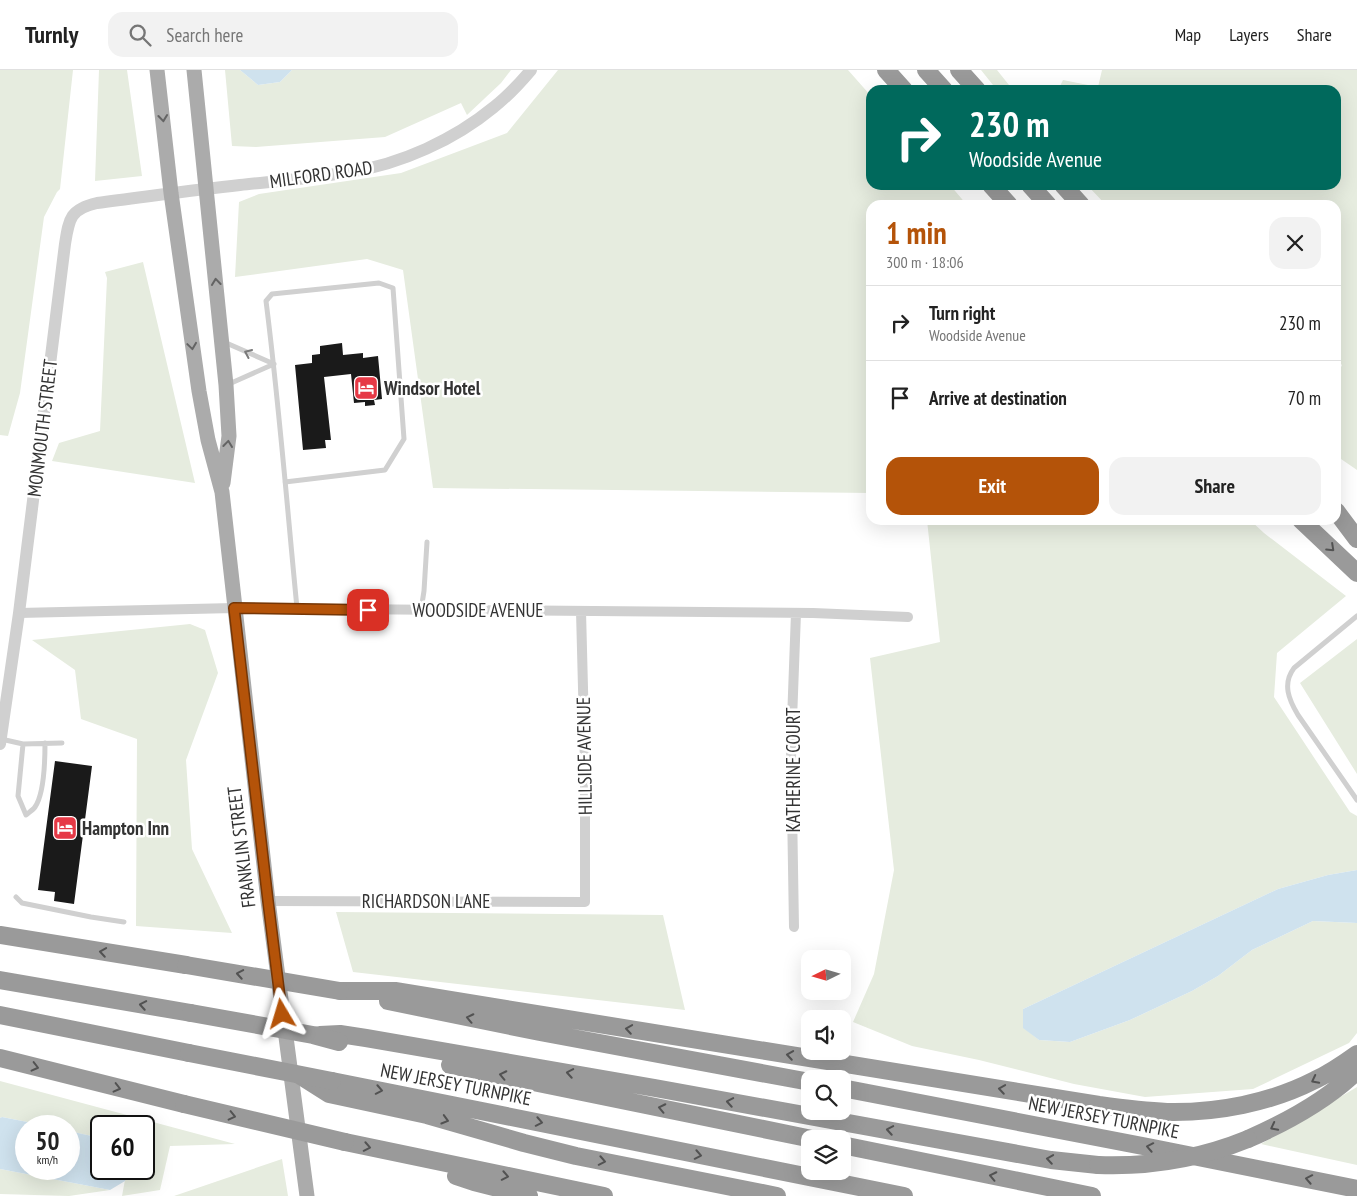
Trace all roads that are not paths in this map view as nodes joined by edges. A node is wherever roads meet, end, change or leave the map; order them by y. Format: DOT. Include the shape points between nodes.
graph roads {
  1 [pos="157,70"];
  2 [pos="194,70"];
  3 [pos="531,70"];
  4 [pos="886,70"];
  5 [pos="926,70"];
  6 [pos="959,70"];
  7 [pos="900,85"];
  8 [pos="940,85"];
  9 [pos="972,85"];
  10 [pos="206,189"];
  11 [pos="996,190"];
  12 [pos="1034,190"];
  13 [pos="1068,190"];
  14 [pos="171,193"];
  15 [pos="1004,200"];
  16 [pos="1044,200"];
  17 [pos="1076,200"];
  18 [pos="222,341"];
  19 [pos="274,364"];
  20 [pos="226,385"];
  21 [pos="285,482"];
  22 [pos="222,492"];
  23 [pos="1341,515"];
  24 [pos="1341,517"];
  25 [pos="1306,525"];
  26 [pos="1357,530"];
  27 [pos="1357,539"];
  28 [pos="427,542"];
  29 [pos="1357,573"];
  30 [pos="234,608"];
  31 [pos="297,609"];
  32 [pos="421,610"];
  33 [pos="581,611"];
  34 [pos="19,613"];
  35 [pos="796,613"];
  36 [pos="1357,616"];
  37 [pos="908,617"];
  38 [pos="1,739"];
  39 [pos="45,743"];
  40 [pos="62,743"];
  41 [pos="0,744"];
  42 [pos="23,744"];
  43 [pos="1357,800"];
  44 [pos="16,897"];
  45 [pos="268,901"];
  46 [pos="585,902"];
  47 [pos="124,922"];
  48 [pos="794,927"];
  49 [pos="8,936"];
  50 [pos="0,980"];
  51 [pos="340,991"];
  52 [pos="0,1015"];
  53 [pos="340,1038"];
  54 [pos="1357,1054"];
  55 [pos="0,1058"];
  56 [pos="1357,1070"];
  57 [pos="801,1080"];
  58 [pos="330,1087"];
  59 [pos="851,1090"];
  60 [pos="801,1137"];
  61 [pos="851,1147"];
  62 [pos="389,1151"];
  63 [pos="1357,1189"];
  64 [pos="307,1196"];
  65 [pos="529,1196"];
  66 [pos="604,1196"];
  67 [pos="777,1196"];
  68 [pos="904,1196"];
  69 [pos="1092,1196"];
  1 -- 14 [label="main road, one-way"];
  2 -- 10 [label="main road"];
  3 -- 10 [label="street, MILFORD ROAD" via="505,98 476,120 444,140 406,156 350,172"];
  4 -- 7 [label="highway"];
  5 -- 8 [label="highway"];
  6 -- 9 [label="highway"];
  10 -- 14 [label="street, MILFORD ROAD"];
  18 -- 10 [label="main road, one-way"];
  11 -- 15 [label="highway"];
  12 -- 16 [label="highway"];
  13 -- 17 [label="highway"];
  14 -- 22 [label="main road, one-way" via="199,390"];
  14 -- 34 [label="street, MONMOUTH STREET" via="91,204 79,209 71,219 65,244"];
  19 -- 18 [label="lane, one-way"];
  18 -- 20 [label="main road"];
  19 -- 20 [label="lane"];
  19 -- 21 [label="lane"];
  19 -- 21 [label="lane" via="266,300 272,294 379,283 393,288 404,440 385,470"];
  22 -- 20 [label="main road, one-way" via="229,436"];
  21 -- 31 [label="lane"];
  22 -- 30 [label="main road, FRANKLIN STREET"];
  23 -- 26 [label="highway"];
  24 -- 27 [label="highway"];
  25 -- 29 [label="highway, one-way"];
  28 -- 32 [label="lane"];
  30 -- 31 [label="street, WOODSIDE AVENUE"];
  30 -- 34 [label="street, WOODSIDE AVENUE"];
  30 -- 45 [label="main road, FRANKLIN STREET"];
  31 -- 32 [label="street, WOODSIDE AVENUE"];
  32 -- 33 [label="street, WOODSIDE AVENUE"];
  33 -- 35 [label="street, WOODSIDE AVENUE"];
  33 -- 46 [label="street, HILLSIDE AVENUE"];
  34 -- 38 [label="street, MONMOUTH STREET"];
  35 -- 37 [label="street, WOODSIDE AVENUE"];
  35 -- 48 [label="street, KATHERINE COURT" via="791,747"];
  36 -- 43 [label="lane" via="1294,668 1287,686 1290,701 1298,715"];
  38 -- 41 [label="street, MONMOUTH STREET"];
  38 -- 42 [label="lane"];
  39 -- 40 [label="lane"];
  39 -- 42 [label="lane"];
  39 -- 42 [label="lane" via="40,793 35,807 26,815 18,796"];
  44 -- 47 [label="lane" via="22,902"];
  45 -- 46 [label="street, RICHARDSON LANE"];
  45 -- 64 [label="main road, FRANKLIN STREET"];
  51 -- 49 [label="highway, one-way, bridge"];
  53 -- 50 [label="highway, NEW JERSEY TURNPIKE, one-way, bridge"];
  54 -- 51 [label="highway, one-way" via="1315,1080 1256,1102 1190,1112 1147,1111 395,991"];
  57 -- 51 [label="highway, one-way"];
  52 -- 58 [label="highway, NEW JERSEY TURNPIKE, bridge" via="297,1074"];
  56 -- 53 [label="highway, one-way, bridge" via="1316,1103 1271,1129 1220,1150 1138,1165 1098,1165 1051,1160 655,1088"];
  60 -- 53 [label="highway, NEW JERSEY TURNPIKE, one-way"];
  55 -- 62 [label="highway, one-way, bridge"];
  58 -- 67 [label="highway, one-way" via="576,1156"];
  58 -- 68 [label="highway, NEW JERSEY TURNPIKE, one-way"];
  63 -- 59 [label="highway, NEW JERSEY TURNPIKE, one-way"];
  69 -- 61 [label="highway, one-way"];
  62 -- 65 [label="highway" via="474,1182"];
  62 -- 66 [label="highway, one-way"];
}
